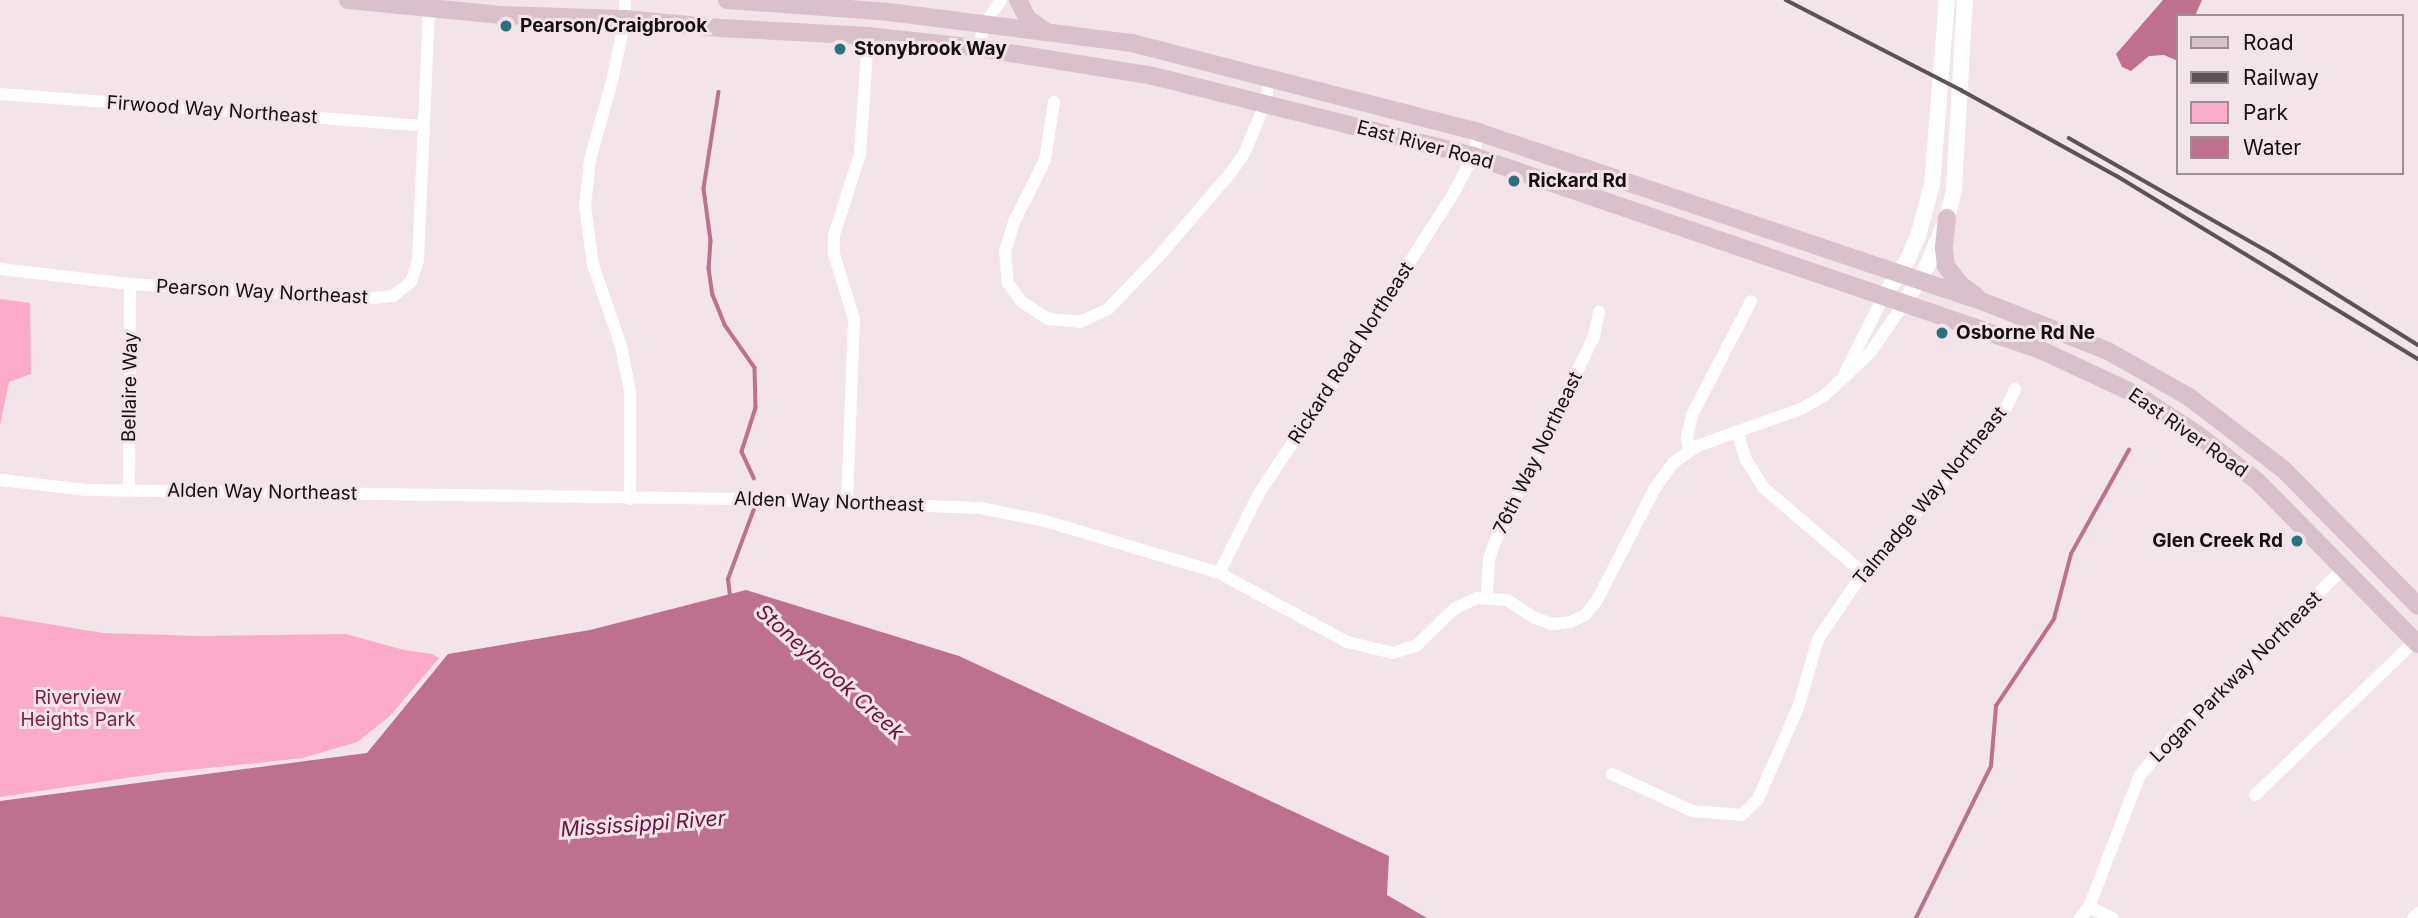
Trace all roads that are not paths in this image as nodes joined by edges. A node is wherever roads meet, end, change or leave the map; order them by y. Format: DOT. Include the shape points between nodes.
graph roads {
  1 [pos="348,0"];
  2 [pos="625,0"];
  3 [pos="727,0"];
  4 [pos="1001,0"];
  5 [pos="1018,0"];
  6 [pos="1947,0"];
  7 [pos="1965,0"];
  8 [pos="429,6"];
  9 [pos="625,19"];
  10 [pos="984,25"];
  11 [pos="1046,32"];
  12 [pos="869,37"];
  13 [pos="979,48"];
  14 [pos="1270,79"];
  15 [pos="0,94"];
  16 [pos="1054,102"];
  17 [pos="1265,104"];
  18 [pos="424,126"];
  19 [pos="1478,132"];
  20 [pos="1473,156"];
  21 [pos="1947,218"];
  22 [pos="0,269"];
  23 [pos="1898,274"];
  24 [pos="1918,281"];
  25 [pos="130,284"];
  26 [pos="1884,296"];
  27 [pos="1751,301"];
  28 [pos="1905,302"];
  29 [pos="1984,302"];
  30 [pos="1598,312"];
  31 [pos="1842,380"];
  32 [pos="2015,389"];
  33 [pos="1737,431"];
  34 [pos="1689,450"];
  35 [pos="0,480"];
  36 [pos="129,490"];
  37 [pos="630,499"];
  38 [pos="847,502"];
  39 [pos="2344,568"];
  40 [pos="1219,573"];
  41 [pos="1863,573"];
  42 [pos="1487,596"];
  43 [pos="2418,606"];
  44 [pos="2417,643"];
  45 [pos="2175,734"];
  46 [pos="1612,774"];
  47 [pos="2255,795"];
  48 [pos="2089,907"];
  49 [pos="2418,913"];
  50 [pos="2080,918"];
  51 [pos="2113,918"];
  52 [pos="2413,918"];
  1 -- 8 [label="main road, East River Road"];
  2 -- 9 [label="street"];
  3 -- 10 [label="main road, East River Road" via="889,12"];
  4 -- 10 [label="street"];
  5 -- 11 [label="main road" via="1027,18"];
  6 -- 23 [label="street" via="1932,185 1918,236"];
  7 -- 21 [label="street" via="1958,160"];
  8 -- 9 [label="main road, East River Road" via="501,15"];
  8 -- 18 [label="street, Pearson Way Northeast"];
  9 -- 12 [label="main road, East River Road"];
  9 -- 37 [label="street" via="590,160 585,206 593,265 621,346 630,391"];
  10 -- 11 [label="main road, East River Road"];
  10 -- 13 [label="street"];
  11 -- 14 [label="main road, East River Road" via="1132,43"];
  12 -- 13 [label="main road, East River Road"];
  12 -- 38 [label="street" via="860,154 834,234 834,254 854,319"];
  13 -- 17 [label="main road, East River Road" via="1153,76"];
  14 -- 17 [label="street"];
  14 -- 19 [label="main road, East River Road"];
  15 -- 18 [label="street, Firwood Way Northeast"];
  16 -- 17 [label="street" via="1045,160 1005,251 1008,283 1022,302 1048,319 1080,322 1108,309 1220,185 1244,154"];
  17 -- 20 [label="main road, East River Road"];
  18 -- 25 [label="street, Pearson Way Northeast" via="418,260 411,282 393,296"];
  19 -- 20 [label="street, Rickard Road Northeast"];
  19 -- 23 [label="main road, East River Road"];
  20 -- 26 [label="main road, East River Road"];
  20 -- 40 [label="street, Rickard Road Northeast" via="1455,191 1259,493"];
  21 -- 24 [label="street"];
  21 -- 29 [label="main road" via="1947,266 1961,285"];
  22 -- 25 [label="street, Pearson Way Northeast"];
  23 -- 24 [label="main road, East River Road"];
  23 -- 26 [label="street"];
  24 -- 28 [label="street"];
  24 -- 29 [label="main road, East River Road"];
  25 -- 36 [label="street, Bellaire Way"];
  26 -- 28 [label="main road, East River Road"];
  26 -- 31 [label="street"];
  27 -- 34 [label="street" via="1692,415"];
  28 -- 31 [label="street" via="1870,353"];
  28 -- 39 [label="main road, East River Road" via="2041,350 2137,395 2228,457"];
  29 -- 43 [label="main road, East River Road" via="2108,351 2189,397 2283,469"];
  30 -- 42 [label="street, 76th Way Northeast" via="1594,336 1495,542"];
  31 -- 33 [label="street" via="1801,409"];
  32 -- 41 [label="street, Talmadge Way Northeast" via="2003,414"];
  33 -- 34 [label="street"];
  33 -- 41 [label="street" via="1751,471 1764,488"];
  34 -- 42 [label="street" via="1664,473 1585,615 1562,624 1543,622 1507,600"];
  35 -- 36 [label="street, Alden Way Northeast"];
  36 -- 37 [label="street, Alden Way Northeast"];
  37 -- 38 [label="street, Alden Way Northeast"];
  38 -- 40 [label="street, Alden Way Northeast" via="953,505 1013,513"];
  39 -- 44 [label="main road, East River Road"];
  39 -- 45 [label="street"];
  39 -- 48 [label="street, Logan Parkway Northeast" via="2140,775"];
  40 -- 42 [label="street, Alden Way Northeast" via="1347,642 1384,653 1417,645 1461,604"];
  41 -- 46 [label="street, Talmadge Way Northeast" via="1818,639 1799,705 1774,764 1758,799 1742,815 1692,811"];
  44 -- 47 [label="street"];
  48 -- 50 [label="street, Logan Parkway Northeast"];
  48 -- 51 [label="street"];
  49 -- 52 [label="street"];
}
